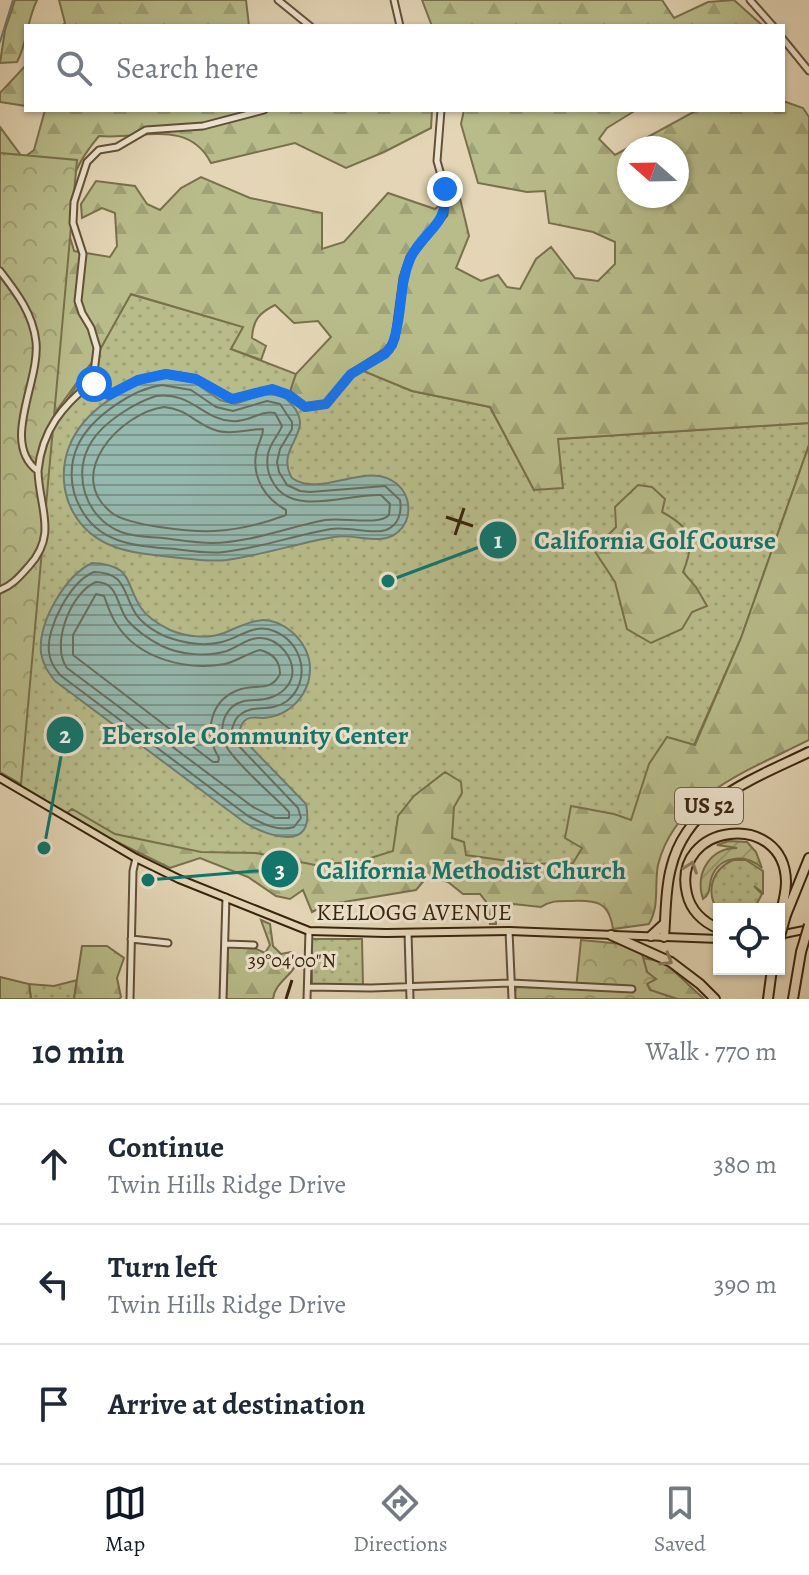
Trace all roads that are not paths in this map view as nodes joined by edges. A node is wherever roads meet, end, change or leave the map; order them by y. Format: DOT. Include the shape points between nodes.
graph roads {
  1 [pos="278,0"];
  2 [pos="394,0"];
  3 [pos="750,0"];
  4 [pos="308,24"];
  5 [pos="400,24"];
  6 [pos="771,24"];
  7 [pos="785,41"];
  8 [pos="809,71"];
  9 [pos="256,112"];
  10 [pos="441,112"];
  11 [pos="0,271"];
  12 [pos="93,381"];
  13 [pos="38,471"];
  14 [pos="0,590"];
  15 [pos="809,752"];
  16 [pos="0,778"];
  17 [pos="136,858"];
  18 [pos="809,858"];
  19 [pos="226,897"];
  20 [pos="784,903"];
  21 [pos="785,910"];
  22 [pos="665,923"];
  23 [pos="713,926"];
  24 [pos="809,927"];
  25 [pos="309,931"];
  26 [pos="509,931"];
  27 [pos="408,933"];
  28 [pos="611,935"];
  29 [pos="651,936"];
  30 [pos="785,936"];
  31 [pos="664,937"];
  32 [pos="131,939"];
  33 [pos="713,939"];
  34 [pos="168,943"];
  35 [pos="226,944"];
  36 [pos="254,945"];
  37 [pos="771,975"];
  38 [pos="511,983"];
  39 [pos="410,986"];
  40 [pos="308,987"];
  41 [pos="632,989"];
  42 [pos="130,999"];
  43 [pos="223,999"];
  44 [pos="307,999"];
  45 [pos="410,999"];
  46 [pos="512,999"];
  47 [pos="715,999"];
  48 [pos="768,999"];
  49 [pos="793,999"];
  1 -- 4 [label="street"];
  2 -- 5 [label="street"];
  3 -- 6 [label="street"];
  7 -- 8 [label="street"];
  9 -- 12 [label="street" via="203,126 150,129 117,147 99,150 87,162 73,223 83,259 78,301 97,348"];
  10 -- 12 [label="street" via="437,161 445,189 444,214 410,257 389,350 351,374 326,404 305,407 272,389 232,399 177,374 148,376 109,395"];
  11 -- 13 [label="street" via="23,303 34,332 36,362 19,436 23,457"];
  12 -- 13 [label="street" via="51,424"];
  13 -- 14 [label="street" via="46,521 43,545 17,579"];
  15 -- 22 [label="highway, US 52" via="726,793 696,818 671,865"];
  16 -- 17 [label="main road, KELLOGG AVENUE"];
  17 -- 19 [label="main road, KELLOGG AVENUE"];
  17 -- 32 [label="street"];
  18 -- 21 [label="highway"];
  19 -- 25 [label="main road, KELLOGG AVENUE"];
  19 -- 35 [label="street"];
  23 -- 20 [label="highway, one-way" via="693,909 686,881 696,853 724,834 755,836 777,855 786,881"];
  22 -- 29 [label="highway"];
  22 -- 31 [label="highway, US 52"];
  24 -- 30 [label="main road"];
  24 -- 49 [label="highway, bridge"];
  25 -- 27 [label="main road, KELLOGG AVENUE"];
  25 -- 40 [label="street"];
  26 -- 27 [label="main road, KELLOGG AVENUE"];
  26 -- 28 [label="main road, KELLOGG AVENUE"];
  26 -- 38 [label="street"];
  27 -- 39 [label="street"];
  28 -- 29 [label="main road, KELLOGG AVENUE"];
  28 -- 47 [label="highway, one-way" via="671,962"];
  29 -- 31 [label="main road, KELLOGG AVENUE"];
  31 -- 33 [label="main road, KELLOGG AVENUE"];
  32 -- 34 [label="street"];
  32 -- 42 [label="street"];
  35 -- 36 [label="street"];
  35 -- 43 [label="street"];
  37 -- 48 [label="highway"];
  38 -- 39 [label="street"];
  38 -- 41 [label="street"];
  38 -- 46 [label="street"];
  39 -- 40 [label="street"];
  39 -- 45 [label="street"];
  40 -- 44 [label="street"];
}
